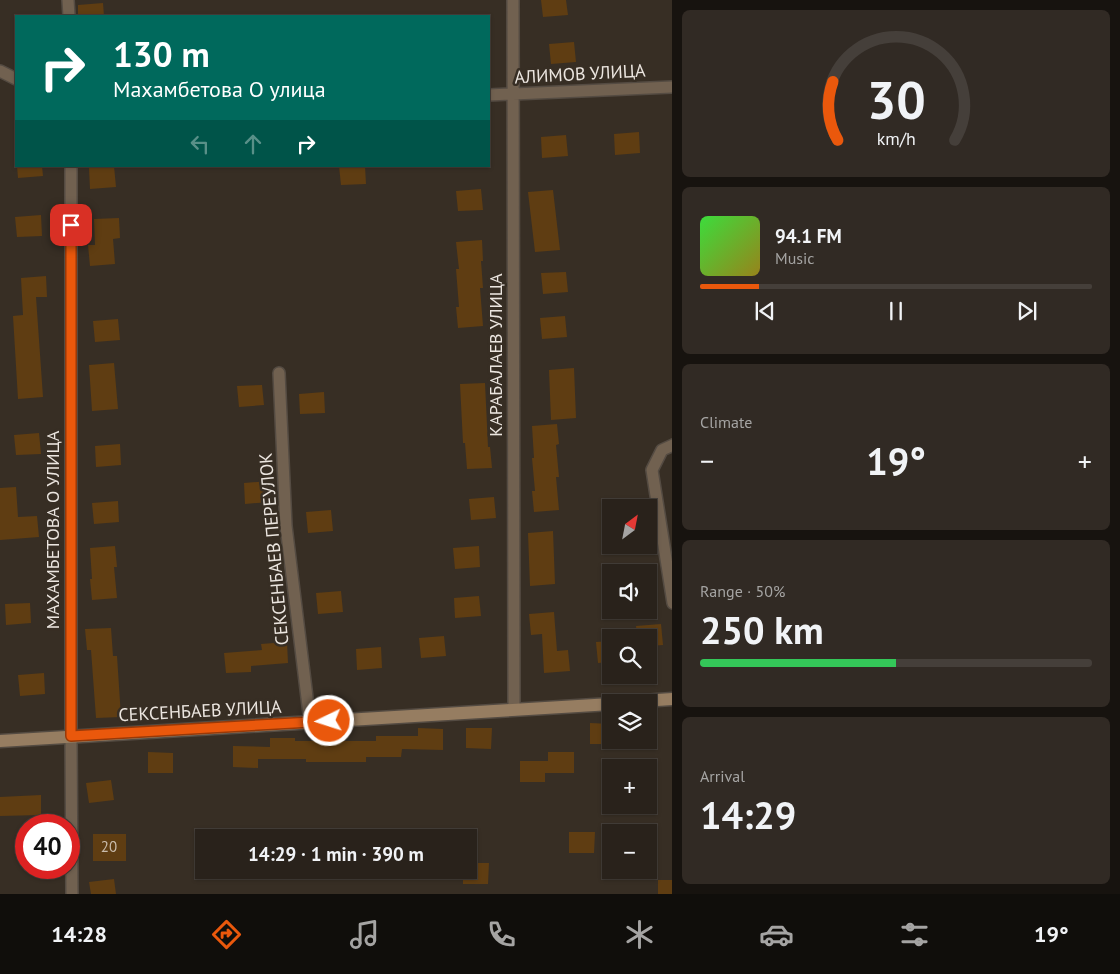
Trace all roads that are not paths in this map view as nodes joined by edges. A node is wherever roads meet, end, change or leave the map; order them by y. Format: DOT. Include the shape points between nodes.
graph roads {
  1 [pos="68,0"];
  2 [pos="513,0"];
  3 [pos="68,15"];
  4 [pos="0,70"];
  5 [pos="15,78"];
  6 [pos="672,87"];
  7 [pos="514,94"];
  8 [pos="490,95"];
  9 [pos="71,167"];
  10 [pos="279,373"];
  11 [pos="672,445"];
  12 [pos="672,603"];
  13 [pos="672,700"];
  14 [pos="657,701"];
  15 [pos="602,705"];
  16 [pos="514,710"];
  17 [pos="310,722"];
  18 [pos="71,736"];
  19 [pos="0,741"];
  20 [pos="72,894"];
  1 -- 3 [label="street"];
  2 -- 7 [label="street, КАРАБАЛАЕВ УЛИЦА"];
  4 -- 5 [label="street"];
  6 -- 7 [label="street, АЛИМОВ УЛИЦА"];
  7 -- 8 [label="street, АЛИМОВ УЛИЦА"];
  7 -- 16 [label="street, КАРАБАЛАЕВ УЛИЦА"];
  9 -- 18 [label="street, МАХАМБЕТОВА О УЛИЦА"];
  10 -- 17 [label="street, СЕКСЕНБАЕВ ПЕРЕУЛОК" via="286,526"];
  11 -- 12 [label="street" via="662,450 652,470"];
  13 -- 14 [label="street"];
  15 -- 16 [label="street, СЕКСЕНБАЕВ УЛИЦА"];
  16 -- 17 [label="street, СЕКСЕНБАЕВ УЛИЦА"];
  17 -- 18 [label="street, СЕКСЕНБАЕВ УЛИЦА"];
  18 -- 19 [label="street, СЕКСЕНБАЕВ УЛИЦА"];
  18 -- 20 [label="street, МАХАМБЕТОВА О УЛИЦА"];
}
